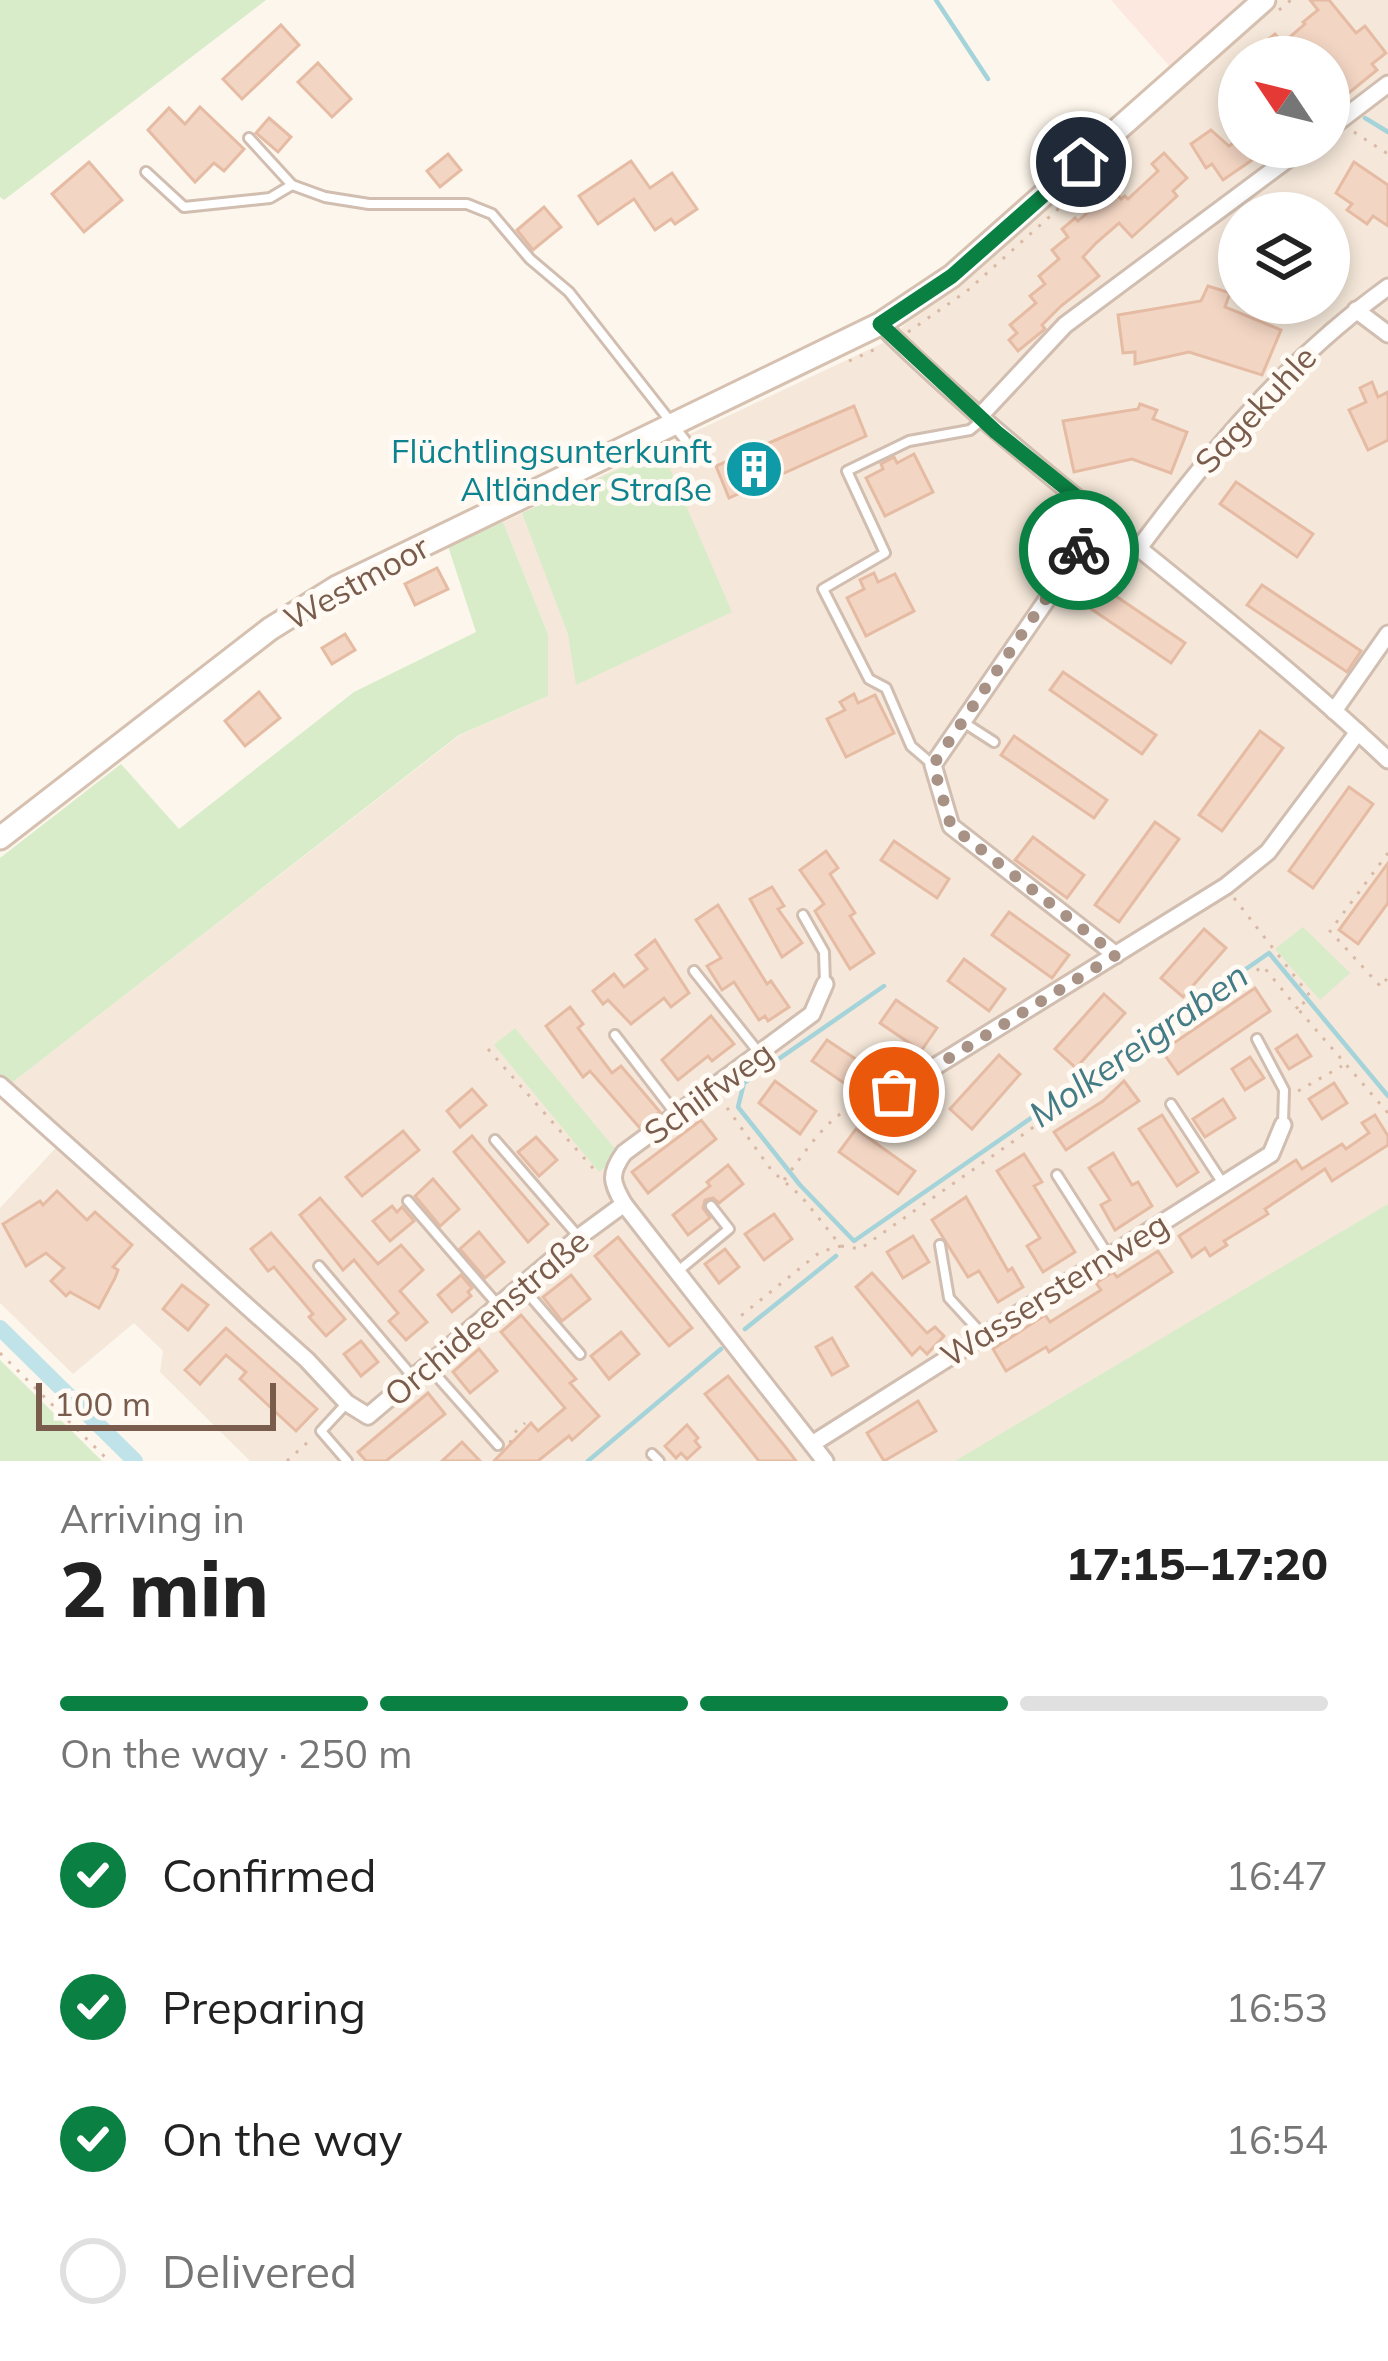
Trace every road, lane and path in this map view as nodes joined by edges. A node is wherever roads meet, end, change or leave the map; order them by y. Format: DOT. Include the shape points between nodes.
graph roads {
  1 [pos="1264,0"];
  2 [pos="1388,84"];
  3 [pos="1350,113"];
  4 [pos="1350,134"];
  5 [pos="249,138"];
  6 [pos="1388,154"];
  7 [pos="1276,168"];
  8 [pos="146,172"];
  9 [pos="292,185"];
  10 [pos="1388,287"];
  11 [pos="1355,310"];
  12 [pos="880,324"];
  13 [pos="1388,334"];
  14 [pos="981,418"];
  15 [pos="680,433"];
  16 [pos="1103,518"];
  17 [pos="1138,548"];
  18 [pos="1388,634"];
  19 [pos="1334,711"];
  20 [pos="962,721"];
  21 [pos="1358,732"];
  22 [pos="994,742"];
  23 [pos="1388,760"];
  24 [pos="933,765"];
  25 [pos="0,838"];
  26 [pos="1388,853"];
  27 [pos="1226,886"];
  28 [pos="803,915"];
  29 [pos="1116,955"];
  30 [pos="694,971"];
  31 [pos="1388,977"];
  32 [pos="825,984"];
  33 [pos="1300,1007"];
  34 [pos="615,1035"];
  35 [pos="1257,1039"];
  36 [pos="488,1049"];
  37 [pos="760,1054"];
  38 [pos="1344,1065"];
  39 [pos="0,1085"];
  40 [pos="712,1087"];
  41 [pos="894,1092"];
  42 [pos="1297,1092"];
  43 [pos="1171,1104"];
  44 [pos="1388,1113"];
  45 [pos="675,1114"];
  46 [pos="1283,1124"];
  47 [pos="495,1140"];
  48 [pos="1057,1175"];
  49 [pos="612,1177"];
  50 [pos="784,1180"];
  51 [pos="1222,1183"];
  52 [pos="408,1201"];
  53 [pos="624,1204"];
  54 [pos="711,1206"];
  55 [pos="579,1237"];
  56 [pos="940,1245"];
  57 [pos="841,1246"];
  58 [pos="1108,1255"];
  59 [pos="319,1266"];
  60 [pos="677,1272"];
  61 [pos="523,1288"];
  62 [pos="498,1305"];
  63 [pos="723,1330"];
  64 [pos="982,1335"];
  65 [pos="0,1353"];
  66 [pos="580,1354"];
  67 [pos="428,1365"];
  68 [pos="413,1377"];
  69 [pos="347,1403"];
  70 [pos="525,1423"];
  71 [pos="321,1431"];
  72 [pos="812,1444"];
  73 [pos="498,1445"];
  74 [pos="110,1461"];
  75 [pos="286,1461"];
  76 [pos="347,1461"];
  77 [pos="825,1461"];
  1 -- 12 [label="street, Westmoor" via="952,276"];
  2 -- 3 [label="street"];
  4 -- 6 [label="path"];
  5 -- 9 [label="lane"];
  7 -- 14 [label="street" via="1065,325"];
  8 -- 9 [label="lane" via="184,207 270,198"];
  9 -- 15 [label="lane" via="369,204 467,204 492,214 569,292"];
  10 -- 11 [label="street, Sagekuhle"];
  11 -- 13 [label="street"];
  11 -- 17 [label="street, Sagekuhle" via="1214,448"];
  12 -- 14 [label="street"];
  12 -- 15 [label="street, Westmoor"];
  14 -- 16 [label="street"];
  14 -- 24 [label="lane" via="970,430 909,441 847,471 885,553 823,589 869,679 886,688 911,746"];
  15 -- 25 [label="street, Westmoor" via="338,587 271,629"];
  16 -- 17 [label="street"];
  16 -- 20 [label="street"];
  17 -- 19 [label="street"];
  18 -- 19 [label="street"];
  19 -- 21 [label="street"];
  20 -- 22 [label="lane"];
  20 -- 24 [label="street"];
  21 -- 23 [label="street"];
  21 -- 27 [label="street" via="1268,852"];
  24 -- 29 [label="street" via="951,826"];
  26 -- 31 [label="path" via="1330,931 1381,987"];
  27 -- 29 [label="street"];
  27 -- 33 [label="path" via="1310,996"];
  28 -- 32 [label="lane" via="824,952"];
  29 -- 41 [label="street"];
  30 -- 37 [label="lane"];
  32 -- 37 [label="street, Schilfweg" via="812,1014"];
  33 -- 38 [label="path"];
  33 -- 57 [label="path" via="1263,966 860,1249"];
  34 -- 45 [label="lane"];
  35 -- 46 [label="lane" via="1284,1090"];
  36 -- 49 [label="path" via="596,1174"];
  37 -- 40 [label="street, Schilfweg"];
  38 -- 42 [label="path"];
  38 -- 44 [label="path"];
  39 -- 69 [label="street, Orchideenstraße"];
  40 -- 45 [label="street, Schilfweg"];
  40 -- 50 [label="path"];
  41 -- 50 [label="path" via="865,1099 822,1126"];
  43 -- 51 [label="lane"];
  45 -- 49 [label="street, Schilfweg" via="624,1153"];
  46 -- 51 [label="street, Wassersternweg" via="1271,1154"];
  47 -- 55 [label="lane"];
  48 -- 58 [label="lane"];
  49 -- 53 [label="street"];
  50 -- 57 [label="path"];
  51 -- 58 [label="street, Wassersternweg"];
  52 -- 62 [label="lane"];
  53 -- 55 [label="street, Orchideenstraße"];
  53 -- 60 [label="street"];
  54 -- 60 [label="lane" via="729,1229"];
  55 -- 61 [label="street, Orchideenstraße"];
  56 -- 64 [label="lane" via="949,1298"];
  57 -- 63 [label="path" via="820,1252"];
  58 -- 64 [label="street, Wassersternweg"];
  59 -- 68 [label="lane"];
  60 -- 63 [label="street"];
  61 -- 62 [label="street, Orchideenstraße"];
  61 -- 66 [label="lane"];
  62 -- 67 [label="street, Orchideenstraße"];
  63 -- 72 [label="street"];
  64 -- 72 [label="street, Wassersternweg"];
  65 -- 74 [label="path"];
  67 -- 68 [label="street, Orchideenstraße"];
  67 -- 73 [label="lane"];
  68 -- 69 [label="street, Orchideenstraße" via="368,1415"];
  69 -- 71 [label="lane"];
  70 -- 73 [label="path" via="505,1448"];
  71 -- 75 [label="path"];
  71 -- 76 [label="lane"];
  72 -- 77 [label="street"];
}
